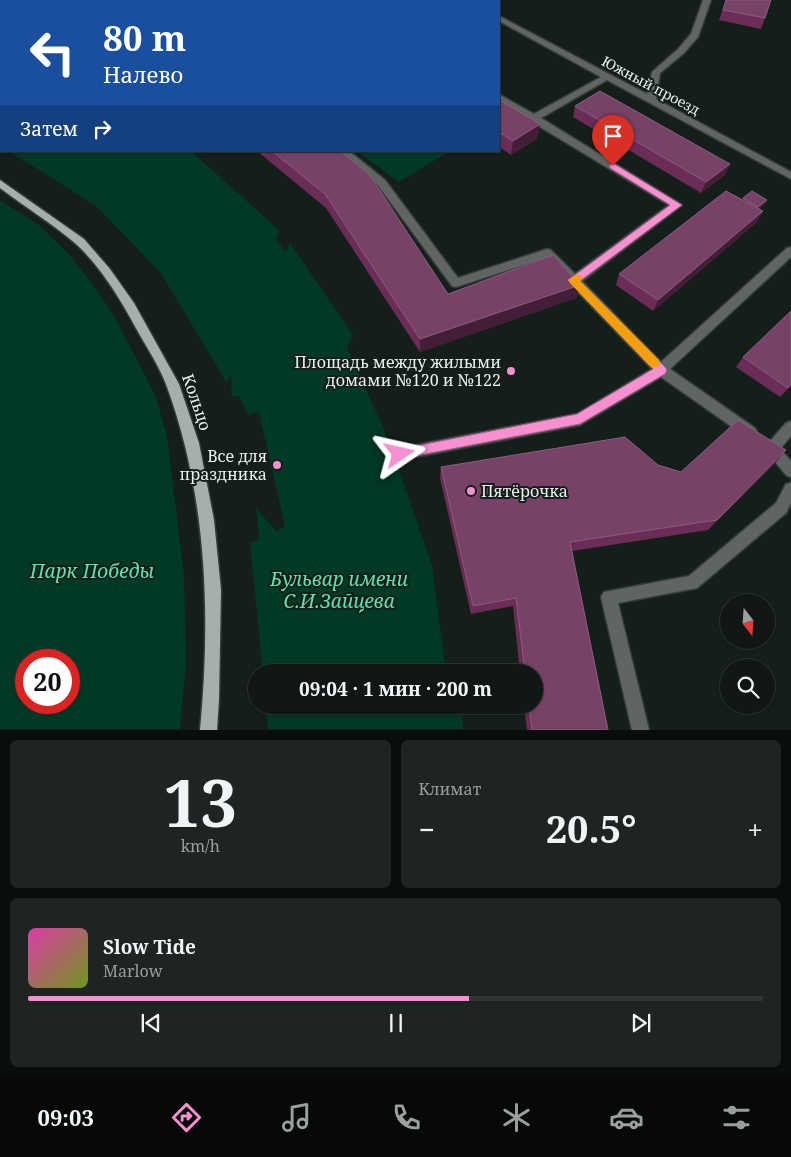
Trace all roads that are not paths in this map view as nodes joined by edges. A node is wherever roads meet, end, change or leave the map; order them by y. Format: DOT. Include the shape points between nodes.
graph roads {
  1 [pos="707,0"];
  2 [pos="500,19"];
  3 [pos="607,77"];
  4 [pos="500,99"];
  5 [pos="651,100"];
  6 [pos="534,118"];
  7 [pos="343,152"];
  8 [pos="791,176"];
  9 [pos="0,182"];
  10 [pos="791,251"];
  11 [pos="574,280"];
  12 [pos="661,370"];
  13 [pos="791,427"];
  14 [pos="772,448"];
  15 [pos="400,454"];
  16 [pos="791,471"];
  17 [pos="790,492"];
  18 [pos="212,699"];
  19 [pos="208,730"];
  20 [pos="213,730"];
  21 [pos="641,730"];
  1 -- 5 [label="street" via="695,35 656,72"];
  2 -- 3 [label="street, Южный проезд"];
  3 -- 5 [label="street, Южный проезд"];
  3 -- 6 [label="street"];
  4 -- 6 [label="street"];
  5 -- 8 [label="street, Южный проезд"];
  6 -- 11 [label="street" via="677,205"];
  7 -- 11 [label="street" via="381,182 456,283 547,253"];
  9 -- 18 [label="main road, Кольцо" via="80,242 106,272 130,306 173,384 192,443 207,520 213,590"];
  10 -- 12 [label="street"];
  11 -- 12 [label="street"];
  12 -- 14 [label="street"];
  12 -- 15 [label="street" via="580,418"];
  13 -- 14 [label="street"];
  14 -- 16 [label="street"];
  17 -- 21 [label="street" via="781,508 692,583 609,598"];
  18 -- 19 [label="main road, Кольцо"];
  18 -- 20 [label="main road"];
}
